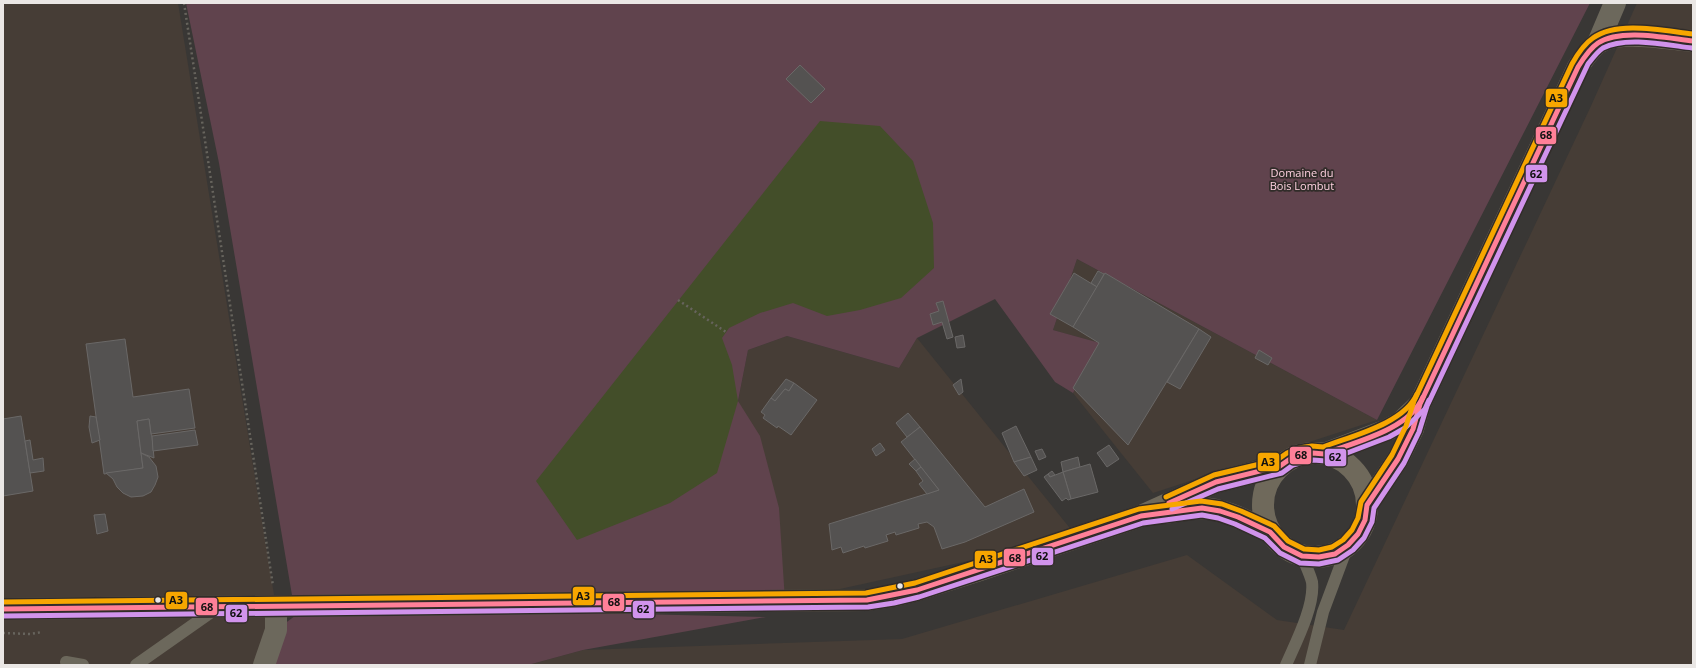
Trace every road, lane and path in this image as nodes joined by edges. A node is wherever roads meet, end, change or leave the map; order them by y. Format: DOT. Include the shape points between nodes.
graph roads {
  1 [pos="184,3"];
  2 [pos="1615,3"];
  3 [pos="1693,41"];
  4 [pos="1598,43"];
  5 [pos="678,300"];
  6 [pos="726,332"];
  7 [pos="1420,404"];
  8 [pos="1324,454"];
  9 [pos="1280,466"];
  10 [pos="1367,505"];
  11 [pos="1141,516"];
  12 [pos="1270,532"];
  13 [pos="1348,545"];
  14 [pos="1302,556"];
  15 [pos="219,607"];
  16 [pos="276,607"];
  17 [pos="3,609"];
  18 [pos="66,662"];
  19 [pos="83,665"];
  20 [pos="136,665"];
  21 [pos="264,665"];
  22 [pos="1286,665"];
  23 [pos="1310,665"];
  1 -- 16 [label="path"];
  2 -- 4 [label="street"];
  3 -- 4 [label="street" via="1630,35 1616,36"];
  4 -- 7 [label="street" via="1578,67"];
  5 -- 6 [label="path"];
  7 -- 8 [label="street" via="1400,423 1387,430"];
  7 -- 10 [label="street" via="1413,429 1404,447"];
  8 -- 9 [label="street" via="1301,455"];
  8 -- 10 [label="street" via="1336,458 1355,472 1365,493"];
  9 -- 11 [label="street" via="1216,482"];
  9 -- 12 [label="street" via="1271,477 1262,504"];
  10 -- 13 [label="street" via="1365,520 1358,534"];
  11 -- 12 [label="street" via="1202,508 1238,517"];
  11 -- 16 [label="street" via="918,590 867,600"];
  12 -- 14 [label="street" via="1284,547"];
  13 -- 14 [label="street" via="1334,554 1319,557"];
  13 -- 23 [label="lane" via="1323,612"];
  14 -- 22 [label="lane" via="1312,582 1311,597 1301,632"];
  15 -- 16 [label="street"];
  15 -- 17 [label="street"];
  15 -- 20 [label="lane"];
  16 -- 21 [label="street" via="276,630"];
  18 -- 19 [label="lane"];
}
